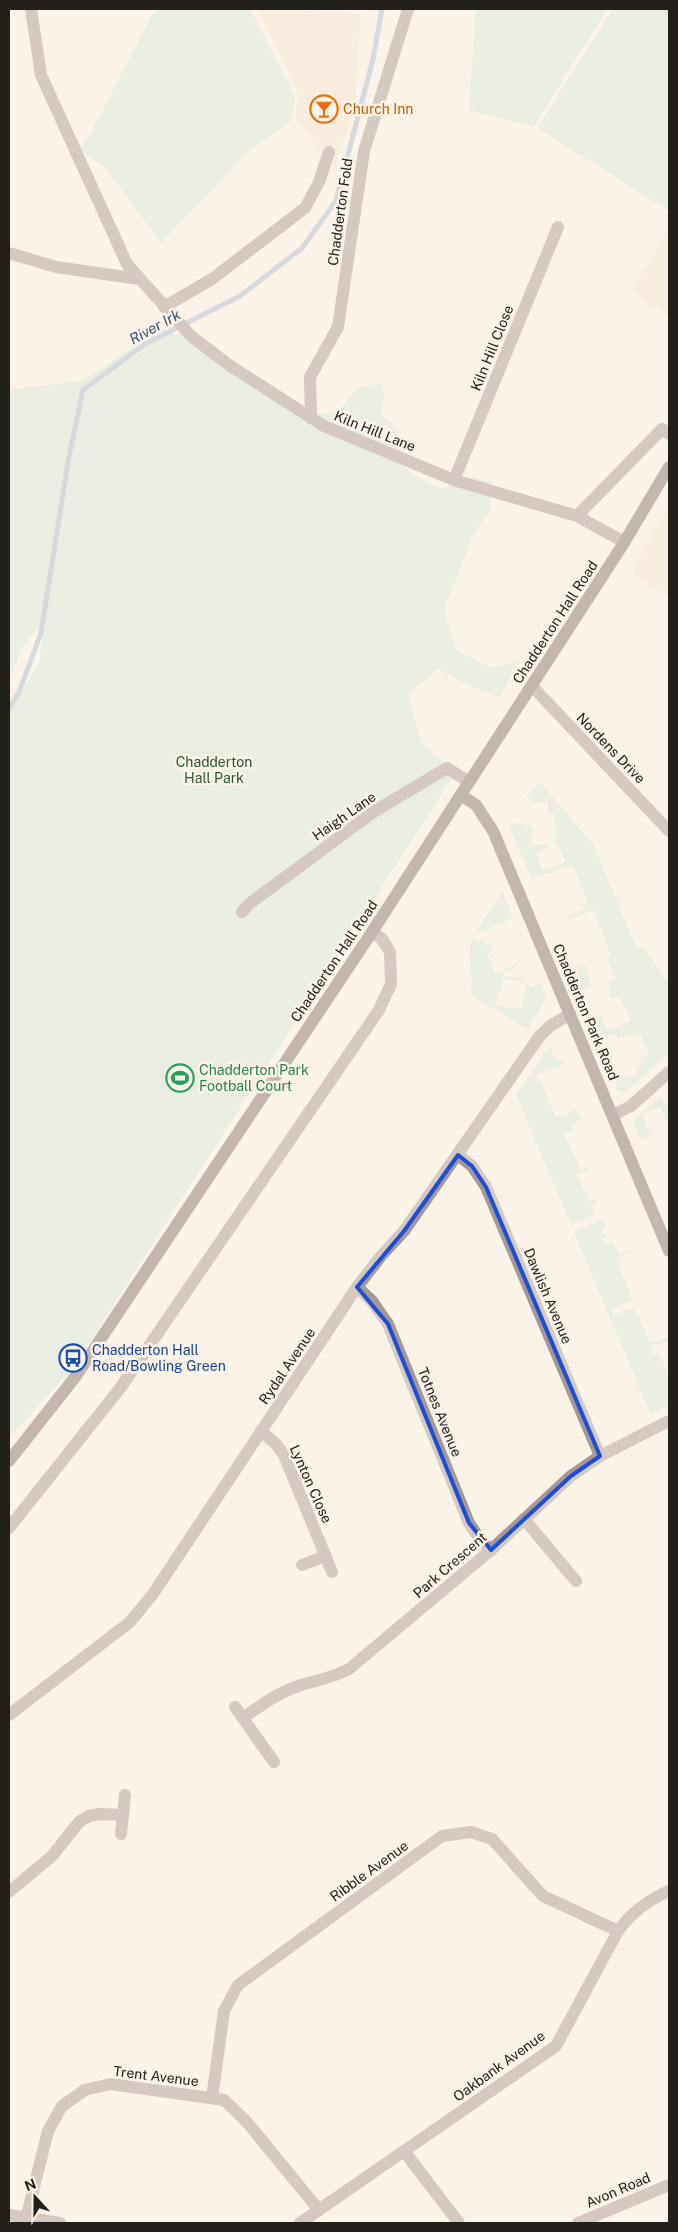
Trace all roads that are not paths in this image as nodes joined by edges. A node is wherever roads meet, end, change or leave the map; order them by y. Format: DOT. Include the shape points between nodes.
graph roads {
  1 [pos="30,9"];
  2 [pos="408,9"];
  3 [pos="329,152"];
  4 [pos="558,227"];
  5 [pos="9,253"];
  6 [pos="139,279"];
  7 [pos="167,310"];
  8 [pos="311,418"];
  9 [pos="669,434"];
  10 [pos="669,467"];
  11 [pos="454,480"];
  12 [pos="577,516"];
  13 [pos="624,542"];
  14 [pos="532,686"];
  15 [pos="469,782"];
  16 [pos="461,795"];
  17 [pos="669,831"];
  18 [pos="242,912"];
  19 [pos="372,932"];
  20 [pos="570,1014"];
  21 [pos="669,1072"];
  22 [pos="613,1115"];
  23 [pos="458,1155"];
  24 [pos="669,1251"];
  25 [pos="357,1287"];
  26 [pos="669,1421"];
  27 [pos="262,1431"];
  28 [pos="600,1456"];
  29 [pos="9,1461"];
  30 [pos="524,1518"];
  31 [pos="9,1528"];
  32 [pos="491,1550"];
  33 [pos="326,1556"];
  34 [pos="302,1565"];
  35 [pos="332,1572"];
  36 [pos="576,1581"];
  37 [pos="235,1707"];
  38 [pos="9,1715"];
  39 [pos="243,1718"];
  40 [pos="274,1762"];
  41 [pos="125,1795"];
  42 [pos="123,1815"];
  43 [pos="121,1834"];
  44 [pos="669,1891"];
  45 [pos="9,1892"];
  46 [pos="618,1931"];
  47 [pos="212,2098"];
  48 [pos="404,2151"];
  49 [pos="669,2185"];
  50 [pos="319,2210"];
  51 [pos="9,2215"];
  52 [pos="26,2221"];
  53 [pos="60,2223"];
  54 [pos="300,2223"];
  55 [pos="459,2223"];
  56 [pos="578,2223"];
  1 -- 6 [label="street" via="41,75 127,264"];
  2 -- 8 [label="street, Chadderton Fold" via="364,151 338,327 310,377"];
  3 -- 7 [label="street, Chadderton Fold" via="319,182 305,208"];
  4 -- 11 [label="street, Kiln Hill Close"];
  5 -- 6 [label="street" via="56,267"];
  6 -- 7 [label="street"];
  7 -- 8 [label="street, Kiln Hill Lane" via="185,330 229,365"];
  8 -- 11 [label="street, Kiln Hill Lane"];
  9 -- 12 [label="street" via="662,429"];
  10 -- 13 [label="main road, Chadderton Hall Road"];
  11 -- 12 [label="street, Kiln Hill Lane"];
  12 -- 13 [label="street, Kiln Hill Lane"];
  13 -- 14 [label="main road, Chadderton Hall Road"];
  14 -- 15 [label="main road, Chadderton Hall Road"];
  14 -- 17 [label="street, Nordens Drive"];
  15 -- 16 [label="main road, Chadderton Hall Road"];
  15 -- 18 [label="street, Haigh Lane" via="447,768 375,811"];
  16 -- 19 [label="main road, Chadderton Hall Road"];
  16 -- 20 [label="main road, Chadderton Park Road" via="476,805 493,831"];
  19 -- 29 [label="main road, Chadderton Hall Road" via="76,1376"];
  19 -- 31 [label="street" via="382,939 390,952 391,984 378,1010 121,1387"];
  20 -- 22 [label="main road, Chadderton Park Road"];
  20 -- 23 [label="street, Rydal Avenue" via="555,1022 539,1038"];
  21 -- 22 [label="street" via="631,1106"];
  22 -- 24 [label="main road, Chadderton Park Road"];
  23 -- 25 [label="street, Rydal Avenue" via="404,1231"];
  23 -- 28 [label="street, Dawlish Avenue" via="472,1166 486,1187"];
  25 -- 27 [label="street, Rydal Avenue"];
  25 -- 32 [label="street, Totnes Avenue" via="372,1301 388,1324 469,1523"];
  26 -- 28 [label="street, Park Crescent"];
  27 -- 33 [label="street, Lynton Close" via="284,1455"];
  27 -- 38 [label="street, Rydal Avenue" via="153,1594 130,1622"];
  28 -- 30 [label="street, Park Crescent" via="571,1476"];
  30 -- 32 [label="street, Park Crescent"];
  30 -- 36 [label="street"];
  32 -- 39 [label="street, Park Crescent" via="349,1669 276,1695"];
  33 -- 34 [label="street"];
  33 -- 35 [label="street, Lynton Close"];
  37 -- 39 [label="street"];
  39 -- 40 [label="street"];
  41 -- 42 [label="street"];
  42 -- 43 [label="street"];
  42 -- 45 [label="street" via="100,1814 79,1822 52,1856"];
  44 -- 46 [label="street, Oakbank Avenue" via="630,1914"];
  46 -- 47 [label="street, Ribble Avenue" via="543,1896 492,1839 471,1832 442,1836 238,1985 224,2011"];
  46 -- 48 [label="street, Oakbank Avenue" via="556,2046"];
  47 -- 50 [label="street, Trent Avenue" via="224,2100 246,2120"];
  47 -- 52 [label="street, Trent Avenue" via="110,2084 85,2090 62,2106 48,2131"];
  48 -- 50 [label="street, Oakbank Avenue"];
  48 -- 55 [label="street"];
  49 -- 56 [label="street, Avon Road"];
  50 -- 54 [label="street, Oakbank Avenue"];
  51 -- 52 [label="street"];
  52 -- 53 [label="street"];
}
